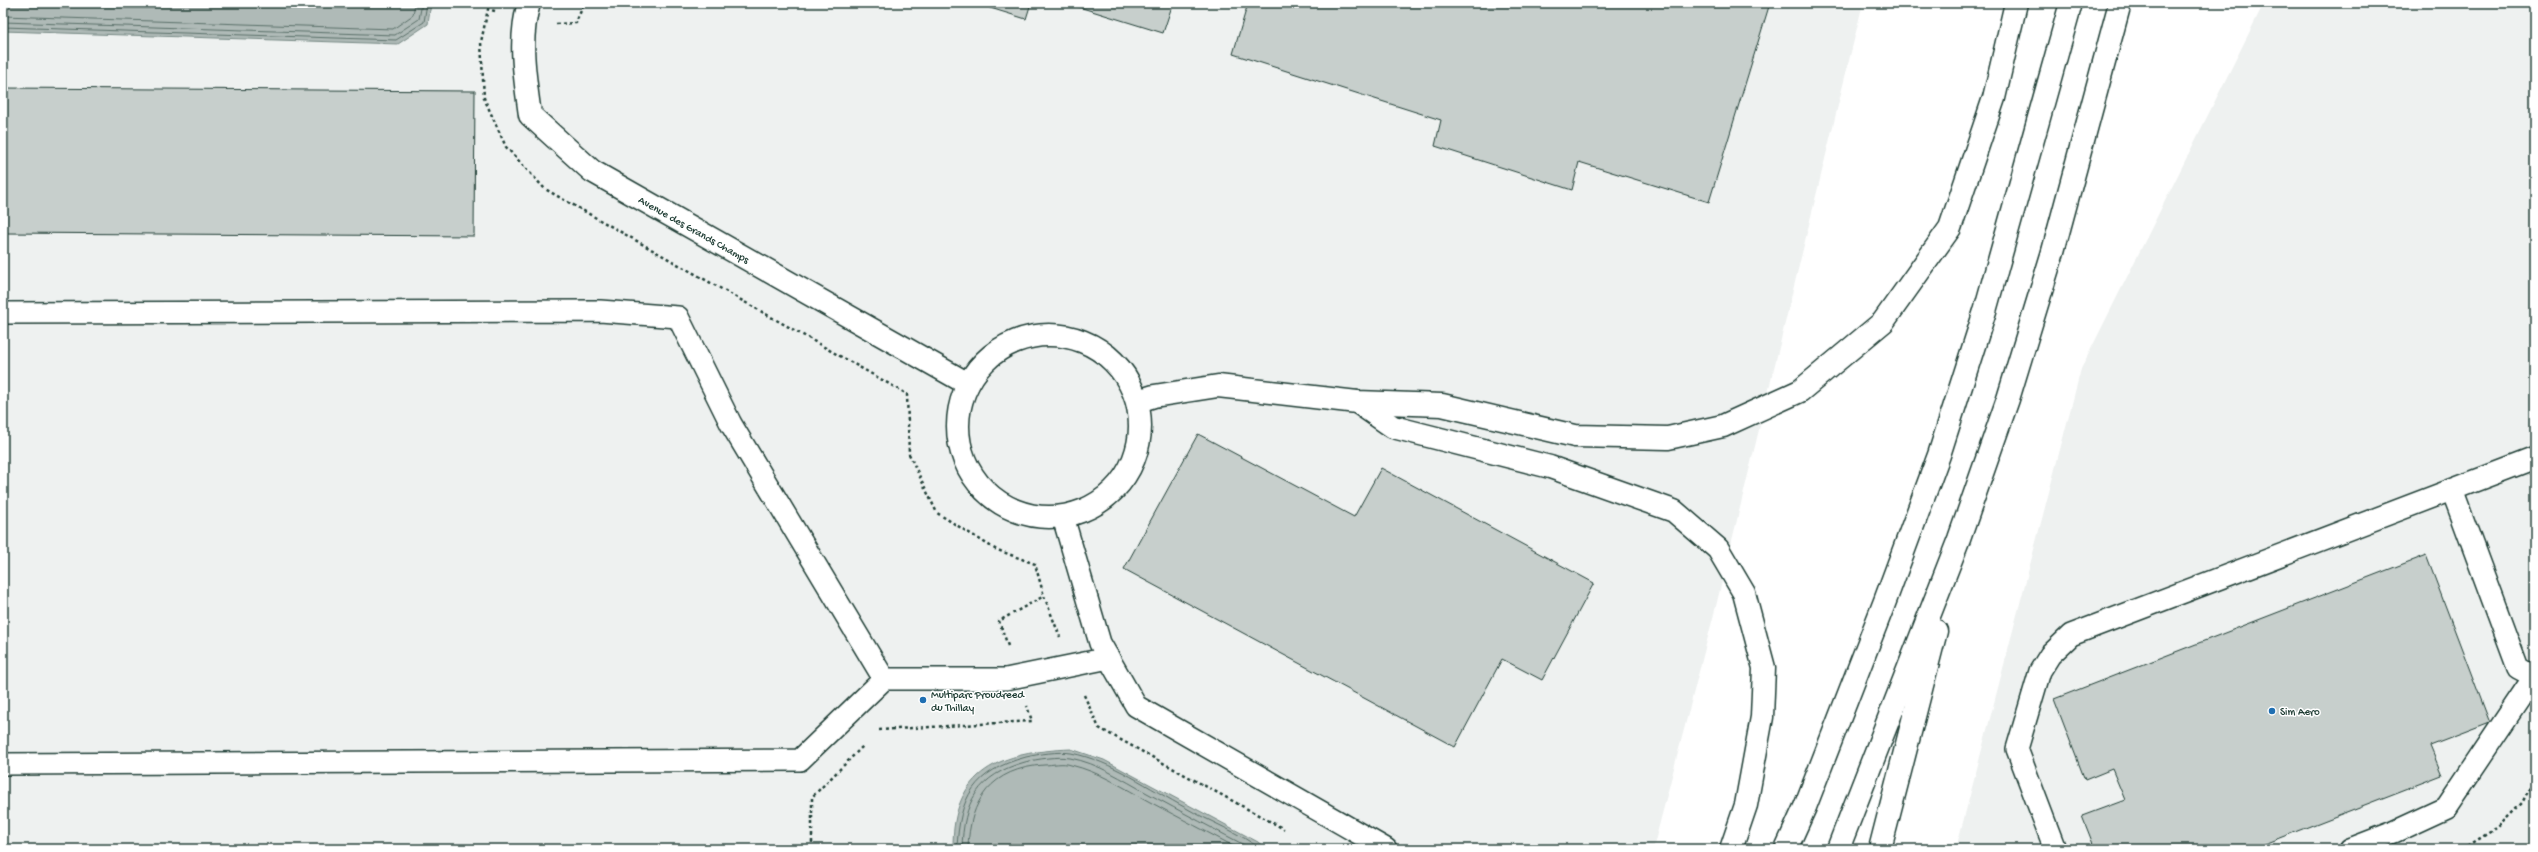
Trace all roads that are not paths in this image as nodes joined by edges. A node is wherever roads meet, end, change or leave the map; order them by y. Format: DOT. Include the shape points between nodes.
graph roads {
  1 [pos="2016,3"];
  2 [pos="2071,3"];
  3 [pos="2120,3"];
  4 [pos="527,10"];
  5 [pos="3,313"];
  6 [pos="968,384"];
  7 [pos="1138,402"];
  8 [pos="1357,402"];
  9 [pos="2535,458"];
  10 [pos="2452,490"];
  11 [pos="1063,517"];
  12 [pos="1959,539"];
  13 [pos="1109,658"];
  14 [pos="2534,677"];
  15 [pos="884,679"];
  16 [pos="3,764"];
  17 [pos="1386,849"];
  18 [pos="1731,849"];
  19 [pos="1786,849"];
  20 [pos="1838,849"];
  21 [pos="1880,849"];
  22 [pos="2055,849"];
  23 [pos="2350,849"];
  1 -- 8 [label="main road" via="1994,98 1950,228 1883,322 1800,391 1723,426 1668,438 1575,436 1442,405"];
  2 -- 19 [label="main road" via="1986,311 1939,455 1885,601 1805,807"];
  3 -- 12 [label="main road" via="2052,255 2008,399"];
  4 -- 6 [label="main road, Avenue des Grands Champs" via="521,47 530,115 592,171"];
  5 -- 15 [label="lane" via="600,311 678,317 731,424"];
  6 -- 7 [label="main road" via="980,366 996,351 1016,341 1037,336 1059,335 1080,340 1100,350 1117,364"];
  6 -- 11 [label="main road" via="960,405 958,427 961,449 969,470 982,488 999,502 1018,512 1040,517"];
  7 -- 8 [label="main road" via="1154,396 1218,386"];
  7 -- 11 [label="main road" via="1141,423 1139,445 1128,473 1104,500 1084,511"];
  8 -- 18 [label="main road" via="1393,427 1550,467 1674,512 1718,549 1744,593 1764,668 1759,732 1746,805"];
  9 -- 10 [label="lane"];
  10 -- 14 [label="lane" via="2518,668"];
  10 -- 22 [label="lane" via="2070,635 2050,655 2040,671 2017,749"];
  11 -- 13 [label="lane" via="1100,643"];
  12 -- 20 [label="main road"];
  12 -- 21 [label="main road"];
  13 -- 15 [label="lane" via="1006,679"];
  13 -- 17 [label="lane" via="1136,706"];
  14 -- 23 [label="lane" via="2446,808"];
  15 -- 16 [label="lane" via="800,760"];
}
